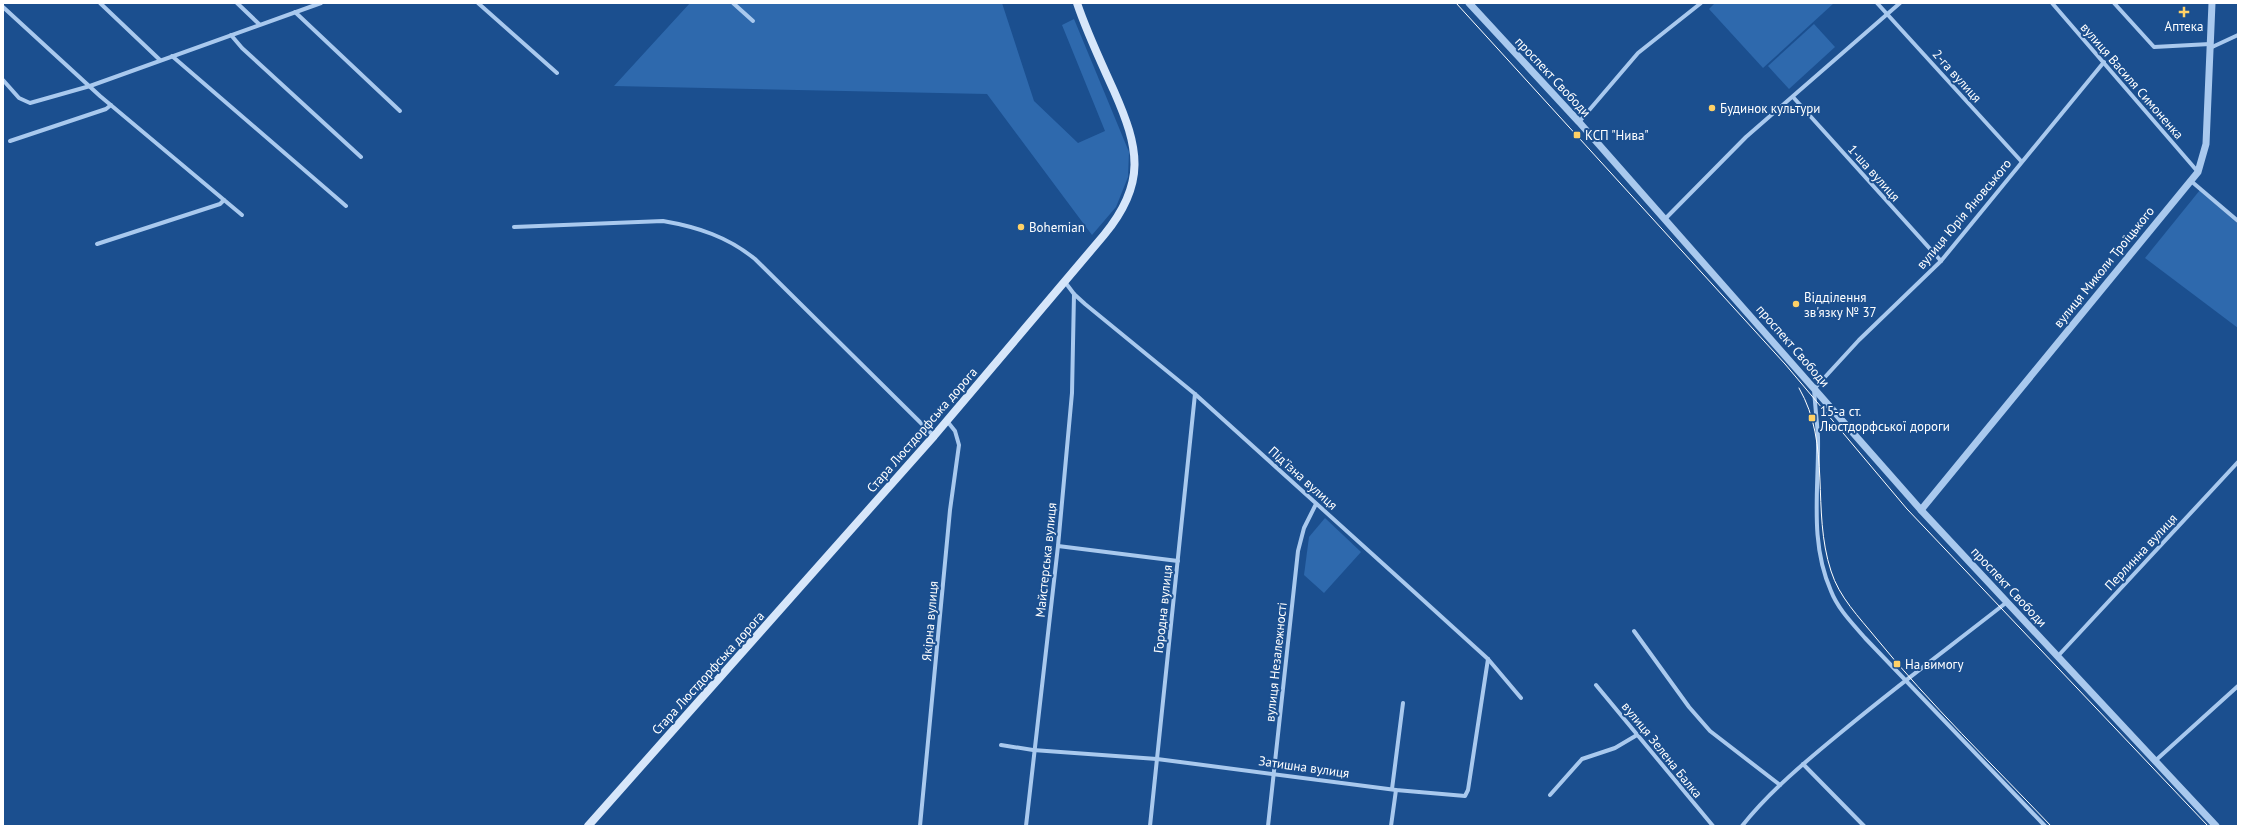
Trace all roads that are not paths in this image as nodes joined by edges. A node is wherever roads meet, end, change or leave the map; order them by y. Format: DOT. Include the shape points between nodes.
graph roads {
  1 [pos="100,3"];
  2 [pos="237,3"];
  3 [pos="321,3"];
  4 [pos="478,3"];
  5 [pos="733,3"];
  6 [pos="1077,3"];
  7 [pos="1469,3"];
  8 [pos="1701,3"];
  9 [pos="1877,3"];
  10 [pos="1900,3"];
  11 [pos="2052,3"];
  12 [pos="2114,3"];
  13 [pos="2212,3"];
  14 [pos="3,7"];
  15 [pos="295,12"];
  16 [pos="1887,14"];
  17 [pos="754,21"];
  18 [pos="259,24"];
  19 [pos="2238,35"];
  20 [pos="231,36"];
  21 [pos="2210,46"];
  22 [pos="172,56"];
  23 [pos="160,60"];
  24 [pos="2104,62"];
  25 [pos="557,73"];
  26 [pos="3,80"];
  27 [pos="90,86"];
  28 [pos="1793,97"];
  29 [pos="110,105"];
  30 [pos="400,112"];
  31 [pos="1579,122"];
  32 [pos="10,141"];
  33 [pos="361,157"];
  34 [pos="2022,161"];
  35 [pos="2198,172"];
  36 [pos="2191,181"];
  37 [pos="224,200"];
  38 [pos="346,206"];
  39 [pos="242,215"];
  40 [pos="1665,219"];
  41 [pos="2238,221"];
  42 [pos="514,227"];
  43 [pos="97,244"];
  44 [pos="1941,261"];
  45 [pos="1065,281"];
  46 [pos="1074,294"];
  47 [pos="1814,389"];
  48 [pos="1195,394"];
  49 [pos="947,421"];
  50 [pos="934,436"];
  51 [pos="2238,462"];
  52 [pos="1316,504"];
  53 [pos="1921,510"];
  54 [pos="1058,546"];
  55 [pos="1178,561"];
  56 [pos="2007,602"];
  57 [pos="1634,631"];
  58 [pos="2058,656"];
  59 [pos="1488,659"];
  60 [pos="1904,680"];
  61 [pos="1596,685"];
  62 [pos="2238,686"];
  63 [pos="1521,698"];
  64 [pos="1403,702"];
  65 [pos="1637,735"];
  66 [pos="1001,745"];
  67 [pos="1033,750"];
  68 [pos="1157,760"];
  69 [pos="2155,761"];
  70 [pos="1804,764"];
  71 [pos="1274,773"];
  72 [pos="1780,785"];
  73 [pos="1394,790"];
  74 [pos="1550,795"];
  75 [pos="588,826"];
  76 [pos="920,826"];
  77 [pos="1026,826"];
  78 [pos="1150,826"];
  79 [pos="1268,826"];
  80 [pos="1391,826"];
  81 [pos="1713,826"];
  82 [pos="1742,826"];
  83 [pos="1864,826"];
  84 [pos="2045,826"];
  85 [pos="2216,826"];
  1 -- 23 [label="street"];
  2 -- 18 [label="street"];
  3 -- 15 [label="street"];
  4 -- 25 [label="street"];
  5 -- 17 [label="street"];
  6 -- 45 [label="main road, Стара Люстдорфська дорога" via="1131,131 1136,158 1131,190 1121,213"];
  7 -- 31 [label="street, проспект Свободи"];
  8 -- 31 [label="street" via="1642,49"];
  9 -- 16 [label="street, 2-га вулиця"];
  10 -- 16 [label="street"];
  11 -- 24 [label="street, вулиця Василя Симоненка"];
  12 -- 21 [label="street" via="2154,47"];
  13 -- 21 [label="street, вулиця Миколи Троїцького"];
  14 -- 27 [label="street"];
  15 -- 18 [label="street"];
  15 -- 30 [label="street"];
  16 -- 28 [label="street"];
  16 -- 34 [label="street, 2-га вулиця"];
  18 -- 20 [label="street"];
  19 -- 21 [label="street"];
  20 -- 22 [label="street"];
  20 -- 33 [label="street"];
  21 -- 35 [label="street, вулиця Миколи Троїцького" via="2206,144"];
  22 -- 23 [label="street"];
  22 -- 38 [label="street"];
  23 -- 27 [label="street"];
  24 -- 34 [label="street, вулиця Юрія Яновського"];
  24 -- 35 [label="street, вулиця Василя Симоненка"];
  26 -- 27 [label="street" via="19,98 30,102"];
  27 -- 29 [label="street"];
  28 -- 40 [label="street" via="1746,137"];
  28 -- 44 [label="street, 1-ша вулиця"];
  29 -- 32 [label="street" via="106,109"];
  29 -- 37 [label="street"];
  31 -- 40 [label="street, проспект Свободи"];
  34 -- 44 [label="street, вулиця Юрія Яновського"];
  35 -- 36 [label="street, вулиця Миколи Троїцького"];
  36 -- 41 [label="street"];
  36 -- 53 [label="street, вулиця Миколи Троїцького"];
  37 -- 39 [label="street"];
  37 -- 43 [label="street" via="220,204"];
  40 -- 47 [label="street, проспект Свободи"];
  42 -- 50 [label="street" via="663,221 682,224 723,238 742,248 755,259"];
  44 -- 47 [label="street, вулиця Юрія Яновського" via="1859,340"];
  45 -- 46 [label="street, Підʼїзна вулиця"];
  45 -- 49 [label="main road, Стара Люстдорфська дорога"];
  46 -- 48 [label="street, Підʼїзна вулиця"];
  46 -- 54 [label="street, Майстерська вулиця" via="1072,393"];
  47 -- 53 [label="street, проспект Свободи"];
  47 -- 60 [label="street" via="1818,437 1815,520 1823,569 1831,592 1844,614"];
  48 -- 52 [label="street, Підʼїзна вулиця"];
  48 -- 55 [label="street, Городна вулиця"];
  49 -- 50 [label="main road, Стара Люстдорфська дорога"];
  49 -- 76 [label="street, Якірна вулиця" via="956,431 960,445 950,510"];
  50 -- 75 [label="main road, Стара Люстдорфська дорога"];
  51 -- 58 [label="street, Перлинна вулиця"];
  52 -- 59 [label="street, Підʼїзна вулиця"];
  52 -- 71 [label="street, вулиця Незалежності" via="1304,528 1298,551"];
  53 -- 56 [label="street, проспект Свободи"];
  54 -- 55 [label="street"];
  54 -- 67 [label="street, Майстерська вулиця"];
  55 -- 68 [label="street, Городна вулиця"];
  56 -- 58 [label="street, проспект Свободи"];
  56 -- 60 [label="street"];
  57 -- 72 [label="street" via="1689,707 1710,731"];
  58 -- 69 [label="street, проспект Свободи"];
  59 -- 63 [label="street, Підʼїзна вулиця"];
  59 -- 73 [label="street, Затишна вулиця" via="1466,795"];
  60 -- 70 [label="street"];
  60 -- 84 [label="street"];
  61 -- 65 [label="street, вулиця Зелена Балка"];
  62 -- 69 [label="street"];
  64 -- 73 [label="street"];
  65 -- 74 [label="street" via="1615,748 1582,760"];
  65 -- 81 [label="street, вулиця Зелена Балка"];
  66 -- 67 [label="street, Затишна вулиця"];
  67 -- 68 [label="street, Затишна вулиця"];
  67 -- 77 [label="street, Майстерська вулиця"];
  68 -- 71 [label="street, Затишна вулиця"];
  68 -- 78 [label="street, Городна вулиця"];
  69 -- 85 [label="street, проспект Свободи"];
  70 -- 72 [label="street"];
  70 -- 83 [label="street"];
  71 -- 73 [label="street, Затишна вулиця"];
  71 -- 79 [label="street, вулиця Незалежності"];
  72 -- 82 [label="street"];
  73 -- 80 [label="street"];
}
